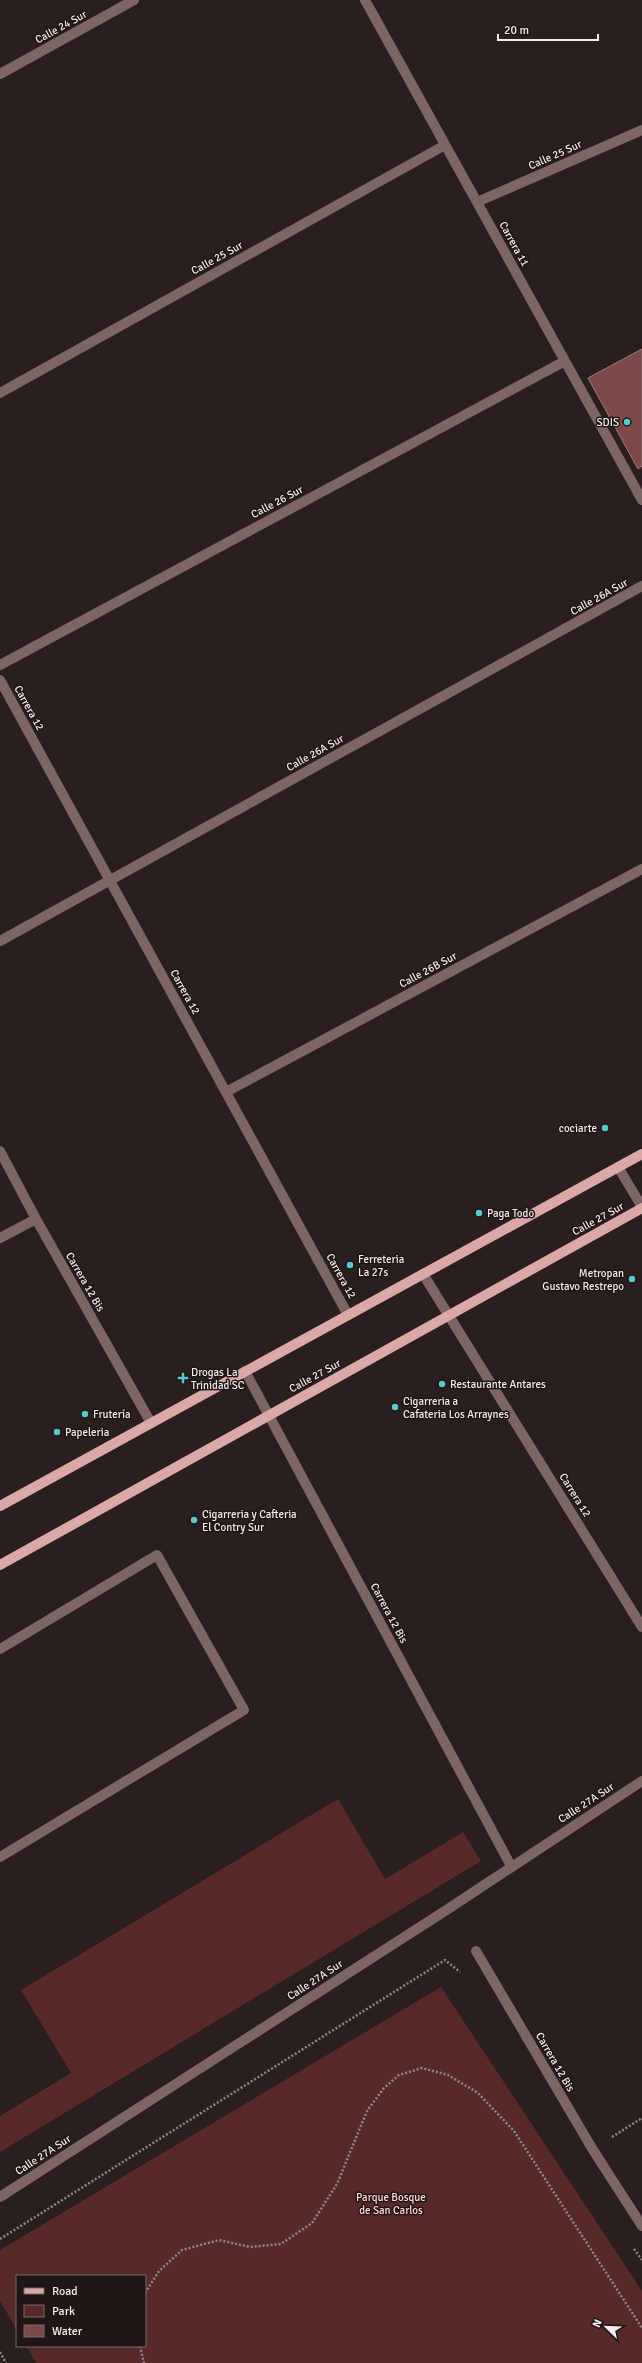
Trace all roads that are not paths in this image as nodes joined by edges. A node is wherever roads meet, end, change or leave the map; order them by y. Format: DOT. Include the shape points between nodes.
graph roads {
  1 [pos="134,0"];
  2 [pos="365,0"];
  3 [pos="0,74"];
  4 [pos="642,130"];
  5 [pos="445,145"];
  6 [pos="477,202"];
  7 [pos="565,361"];
  8 [pos="0,393"];
  9 [pos="642,500"];
  10 [pos="642,586"];
  11 [pos="0,665"];
  12 [pos="0,680"];
  13 [pos="642,868"];
  14 [pos="110,881"];
  15 [pos="0,941"];
  16 [pos="226,1092"];
  17 [pos="0,1151"];
  18 [pos="642,1154"];
  19 [pos="618,1167"];
  20 [pos="642,1208"];
  21 [pos="36,1219"];
  22 [pos="0,1238"];
  23 [pos="423,1274"];
  24 [pos="348,1315"];
  25 [pos="449,1315"];
  26 [pos="245,1372"];
  27 [pos="270,1414"];
  28 [pos="151,1423"];
  29 [pos="0,1506"];
  30 [pos="0,1565"];
  31 [pos="642,1627"];
  32 [pos="0,1649"];
  33 [pos="642,1781"];
  34 [pos="0,1857"];
  35 [pos="511,1866"];
  36 [pos="476,1951"];
  37 [pos="0,2197"];
  38 [pos="642,2226"];
  1 -- 3 [label="street, Calle 24 Sur"];
  2 -- 5 [label="street, Carrera 11"];
  4 -- 6 [label="street, Calle 25 Sur"];
  5 -- 6 [label="street, Carrera 11"];
  5 -- 8 [label="street, Calle 25 Sur"];
  6 -- 7 [label="street, Carrera 11"];
  7 -- 9 [label="street, Carrera 11"];
  7 -- 11 [label="street, Calle 26 Sur"];
  10 -- 14 [label="street, Calle 26A Sur"];
  12 -- 14 [label="street, Carrera 12"];
  13 -- 16 [label="street, Calle 26B Sur"];
  14 -- 15 [label="street, Calle 26A Sur"];
  14 -- 16 [label="street, Carrera 12"];
  16 -- 24 [label="street, Carrera 12"];
  17 -- 21 [label="street, Carrera 12 Bis"];
  18 -- 19 [label="main road"];
  19 -- 20 [label="street"];
  19 -- 23 [label="main road"];
  20 -- 25 [label="main road, Calle 27 Sur"];
  21 -- 22 [label="street"];
  21 -- 28 [label="street, Carrera 12 Bis"];
  23 -- 24 [label="main road"];
  23 -- 25 [label="street, Carrera 12"];
  24 -- 26 [label="main road"];
  25 -- 27 [label="main road, Calle 27 Sur"];
  25 -- 31 [label="street, Carrera 12"];
  26 -- 27 [label="street, Carrera 12 Bis"];
  26 -- 28 [label="main road"];
  27 -- 30 [label="main road, Calle 27 Sur"];
  27 -- 35 [label="street, Carrera 12 Bis"];
  28 -- 29 [label="main road"];
  32 -- 34 [label="street" via="157,1556 244,1710"];
  33 -- 35 [label="street, Calle 27A Sur"];
  35 -- 37 [label="street, Calle 27A Sur"];
  36 -- 38 [label="street, Carrera 12 Bis" via="593,2150"];
}
